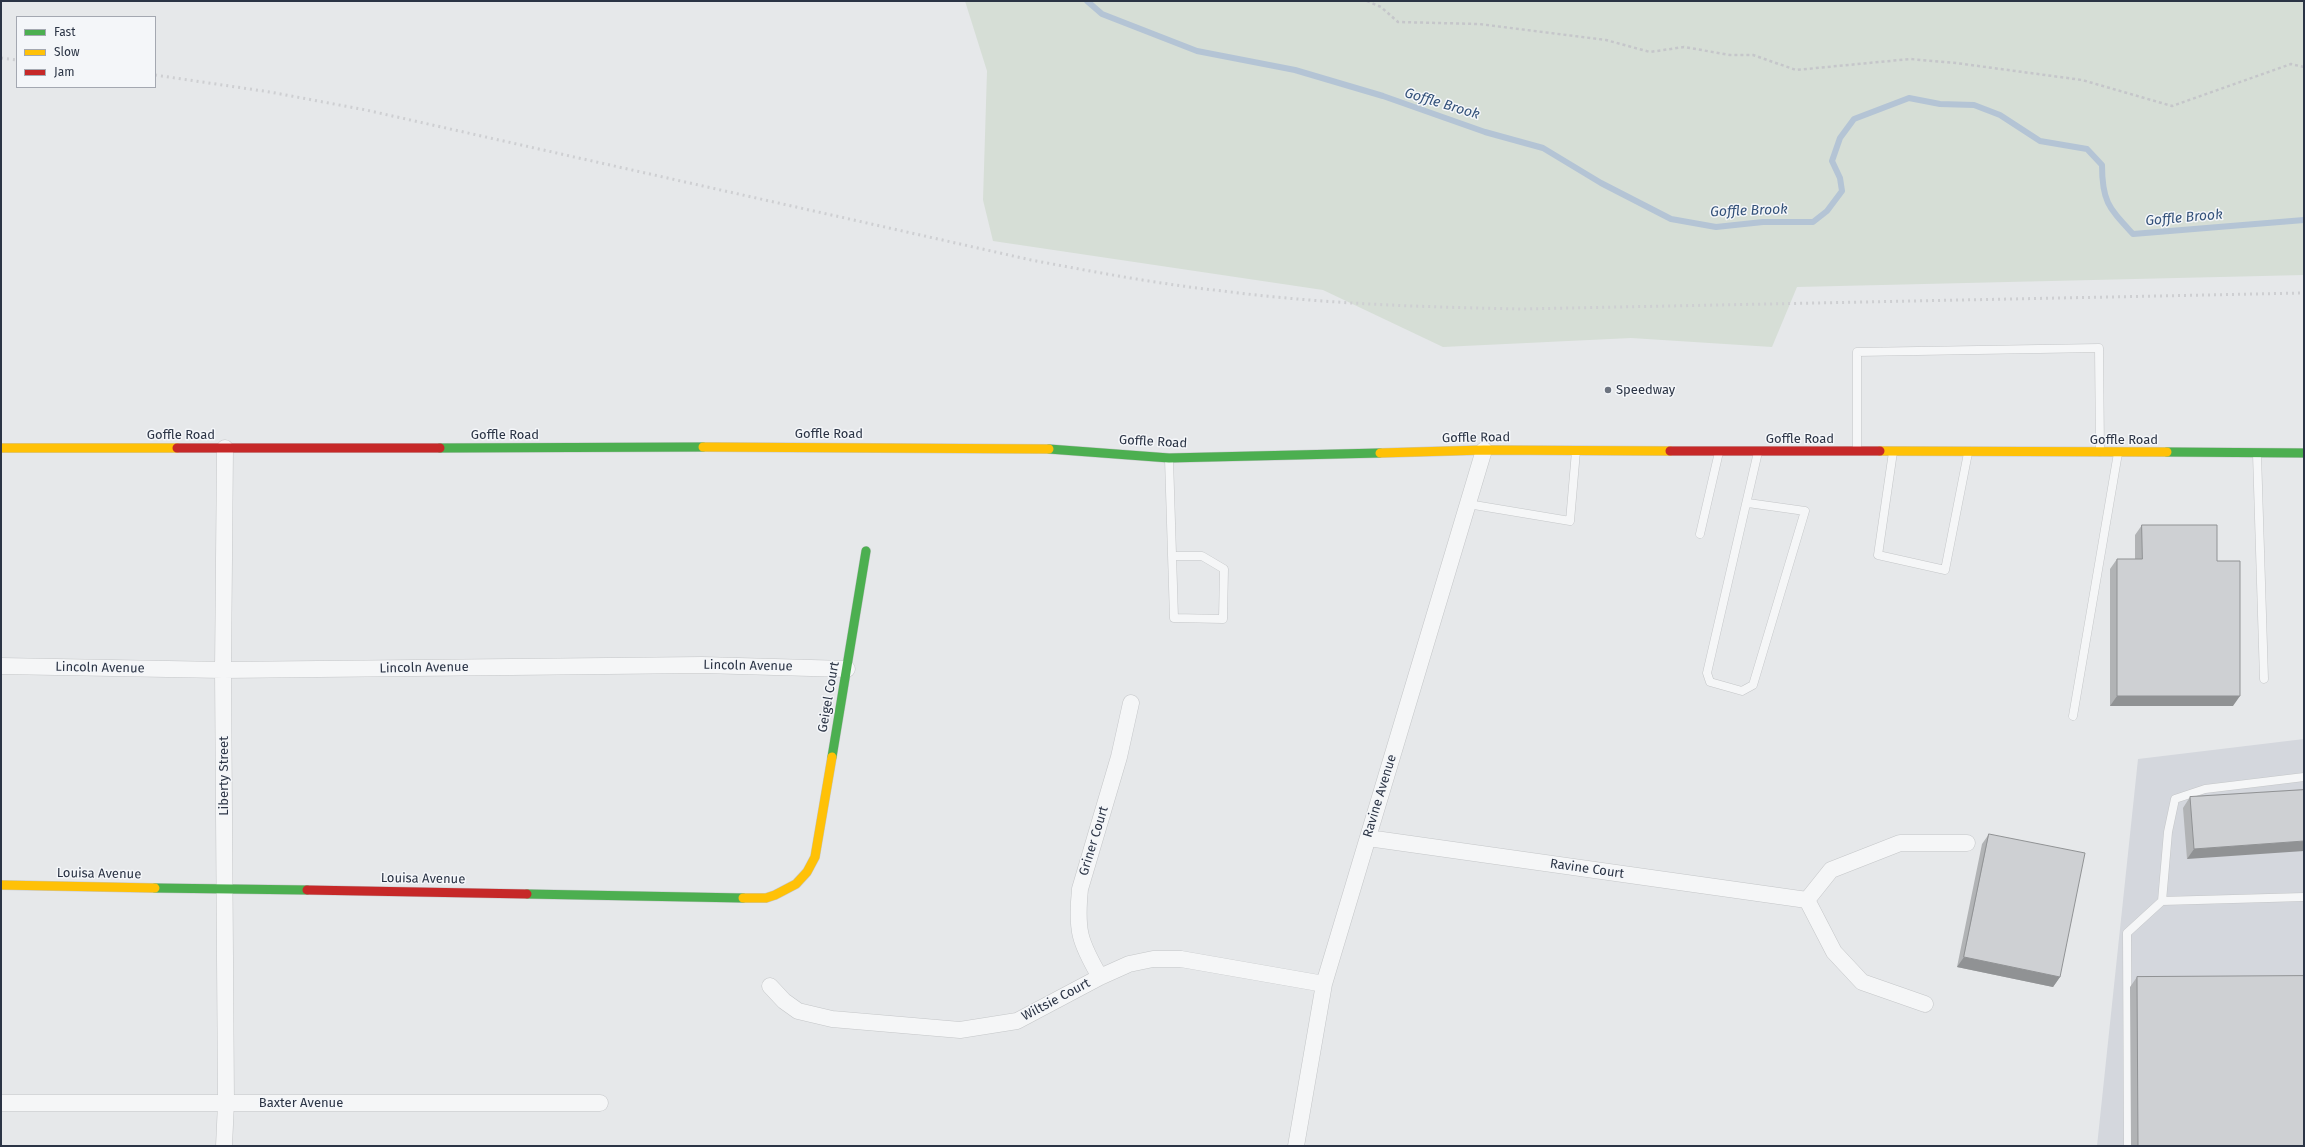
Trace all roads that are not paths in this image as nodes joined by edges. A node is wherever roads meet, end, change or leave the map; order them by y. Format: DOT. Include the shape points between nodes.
graph roads {
  1 [pos="1,448"];
  2 [pos="225,448"];
  3 [pos="1484,450"];
  4 [pos="1576,451"];
  5 [pos="1720,452"];
  6 [pos="1758,452"];
  7 [pos="1857,452"];
  8 [pos="1893,452"];
  9 [pos="1969,452"];
  10 [pos="2100,453"];
  11 [pos="2118,453"];
  12 [pos="2257,453"];
  13 [pos="2304,453"];
  14 [pos="1169,458"];
  15 [pos="1748,502"];
  16 [pos="1468,504"];
  17 [pos="1700,534"];
  18 [pos="866,551"];
  19 [pos="1172,556"];
  20 [pos="1,666"];
  21 [pos="847,669"];
  22 [pos="223,670"];
  23 [pos="2264,679"];
  24 [pos="1131,703"];
  25 [pos="2073,716"];
  26 [pos="2304,777"];
  27 [pos="1368,838"];
  28 [pos="1967,843"];
  29 [pos="817,846"];
  30 [pos="1,885"];
  31 [pos="225,889"];
  32 [pos="2304,897"];
  33 [pos="1807,900"];
  34 [pos="2162,901"];
  35 [pos="1100,976"];
  36 [pos="1324,984"];
  37 [pos="770,986"];
  38 [pos="1925,1004"];
  39 [pos="1,1103"];
  40 [pos="226,1103"];
  41 [pos="600,1103"];
  42 [pos="224,1146"];
  43 [pos="1296,1146"];
  44 [pos="2128,1146"];
  1 -- 2 [label="main road, Goffle Road"];
  2 -- 14 [label="main road, Goffle Road" via="1029,447"];
  2 -- 22 [label="street, Liberty Street"];
  3 -- 4 [label="main road, Goffle Road"];
  3 -- 14 [label="main road, Goffle Road"];
  3 -- 16 [label="street, Ravine Avenue"];
  4 -- 5 [label="main road, Goffle Road"];
  4 -- 16 [label="lane" via="1570,521"];
  5 -- 6 [label="main road, Goffle Road"];
  5 -- 17 [label="lane"];
  6 -- 7 [label="main road, Goffle Road"];
  6 -- 15 [label="lane"];
  7 -- 8 [label="main road, Goffle Road"];
  7 -- 10 [label="lane" via="1857,352 2099,348"];
  8 -- 9 [label="main road, Goffle Road"];
  8 -- 9 [label="lane" via="1878,555 1945,570"];
  9 -- 10 [label="main road, Goffle Road"];
  10 -- 11 [label="main road, Goffle Road"];
  11 -- 12 [label="main road, Goffle Road"];
  11 -- 25 [label="lane"];
  12 -- 13 [label="main road, Goffle Road"];
  12 -- 23 [label="lane"];
  14 -- 19 [label="lane"];
  15 -- 15 [label="lane" via="1708,673 1710,682 1742,691 1753,685 1805,511"];
  16 -- 27 [label="street, Ravine Avenue"];
  18 -- 21 [label="main road, Geigel Court"];
  19 -- 19 [label="lane" via="1174,618 1223,619 1224,569 1202,556"];
  20 -- 22 [label="street, Lincoln Avenue"];
  21 -- 22 [label="street, Lincoln Avenue" via="702,665"];
  21 -- 29 [label="main road, Geigel Court"];
  22 -- 31 [label="street, Liberty Street"];
  24 -- 35 [label="street, Griner Court" via="1120,757 1080,889 1078,911 1083,948"];
  26 -- 34 [label="lane" via="2205,789 2175,799 2168,832"];
  27 -- 33 [label="street, Ravine Court"];
  27 -- 36 [label="street, Ravine Avenue"];
  28 -- 33 [label="street" via="1900,843 1831,870"];
  29 -- 31 [label="main road, Louisa Avenue" via="809,872 783,893 766,898"];
  30 -- 31 [label="main road, Louisa Avenue"];
  31 -- 40 [label="street, Liberty Street"];
  32 -- 34 [label="lane"];
  33 -- 38 [label="street" via="1834,952 1862,982"];
  34 -- 44 [label="lane" via="2128,933"];
  35 -- 36 [label="street, Wiltsie Court" via="1129,964 1153,959 1181,959"];
  35 -- 37 [label="street, Wiltsie Court" via="1017,1021 960,1030 832,1018 798,1011"];
  36 -- 43 [label="street, Ravine Avenue"];
  39 -- 40 [label="street, Baxter Avenue"];
  40 -- 41 [label="street, Baxter Avenue"];
  40 -- 42 [label="street, Liberty Street"];
}
